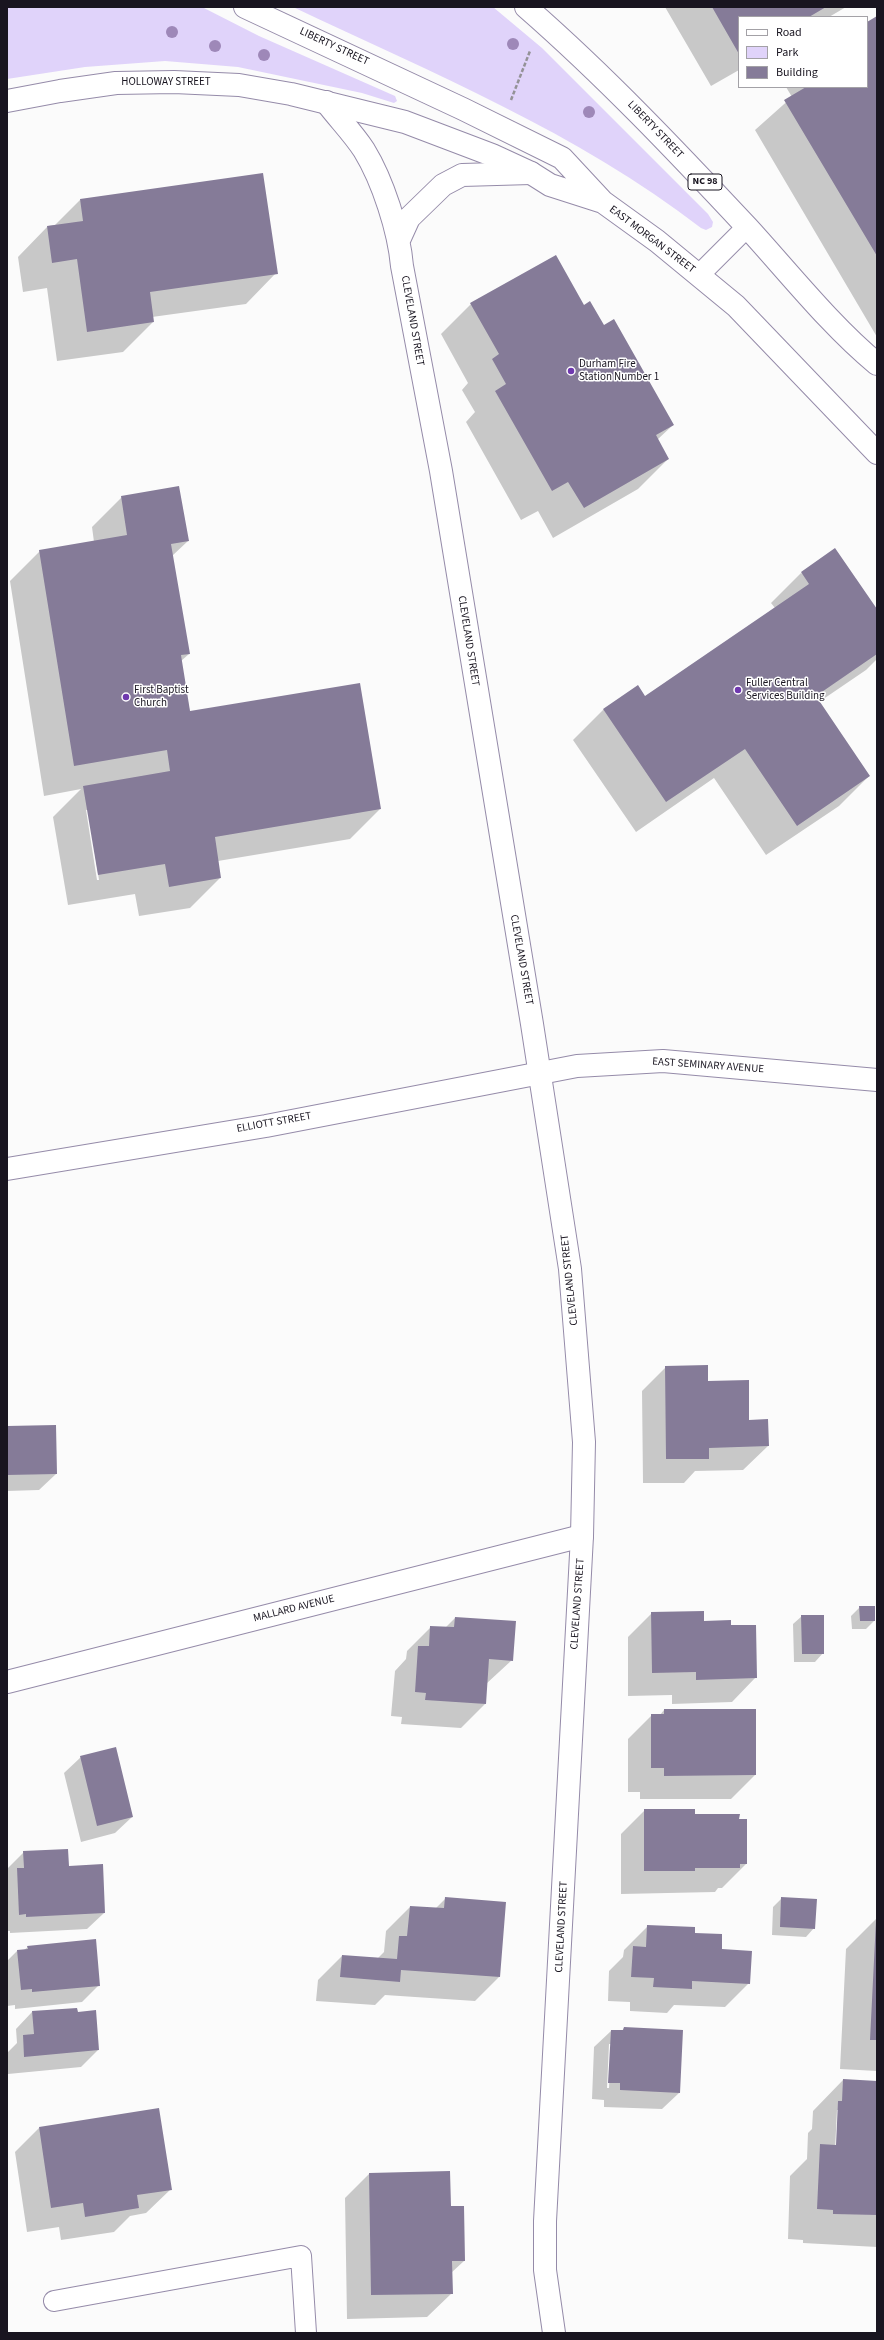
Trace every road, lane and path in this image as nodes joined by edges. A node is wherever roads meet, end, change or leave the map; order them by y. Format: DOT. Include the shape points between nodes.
graph roads {
  1 [pos="245,7"];
  2 [pos="526,7"];
  3 [pos="531,48"];
  4 [pos="7,101"];
  5 [pos="326,102"];
  6 [pos="508,108"];
  7 [pos="531,173"];
  8 [pos="603,202"];
  9 [pos="747,227"];
  10 [pos="400,240"];
  11 [pos="699,275"];
  12 [pos="877,364"];
  13 [pos="877,453"];
  14 [pos="540,1073"];
  15 [pos="877,1080"];
  16 [pos="7,1169"];
  17 [pos="582,1536"];
  18 [pos="7,1682"];
  19 [pos="54,2301"];
  20 [pos="306,2333"];
  21 [pos="554,2333"];
  1 -- 8 [label="street, LIBERTY STREET" via="463,108 562,158"];
  2 -- 9 [label="street, LIBERTY STREET / NC 98" via="608,82"];
  3 -- 6 [label="path"];
  4 -- 5 [label="street, HOLLOWAY STREET" via="116,83 174,82 239,85"];
  5 -- 7 [label="street, EAST MORGAN STREET" via="404,122 492,155"];
  5 -- 10 [label="street, CLEVELAND STREET" via="364,150"];
  7 -- 8 [label="street, EAST MORGAN STREET" via="550,185"];
  7 -- 10 [label="street, CLEVELAND STREET" via="462,175 443,185 409,218"];
  8 -- 11 [label="street, EAST MORGAN STREET"];
  9 -- 11 [label="lane"];
  9 -- 12 [label="street, LIBERTY STREET / NC 98" via="843,332"];
  10 -- 14 [label="street, CLEVELAND STREET" via="402,266 440,471"];
  11 -- 13 [label="street, EAST MORGAN STREET" via="736,306"];
  14 -- 15 [label="street, EAST SEMINARY AVENUE" via="577,1066 663,1061"];
  14 -- 16 [label="street, ELLIOTT STREET" via="266,1126"];
  14 -- 17 [label="street, CLEVELAND STREET" via="570,1269 584,1442"];
  17 -- 18 [label="street, MALLARD AVENUE"];
  17 -- 21 [label="street, CLEVELAND STREET" via="545,2221 545,2270"];
  19 -- 20 [label="lane" via="301,2256"];
}
